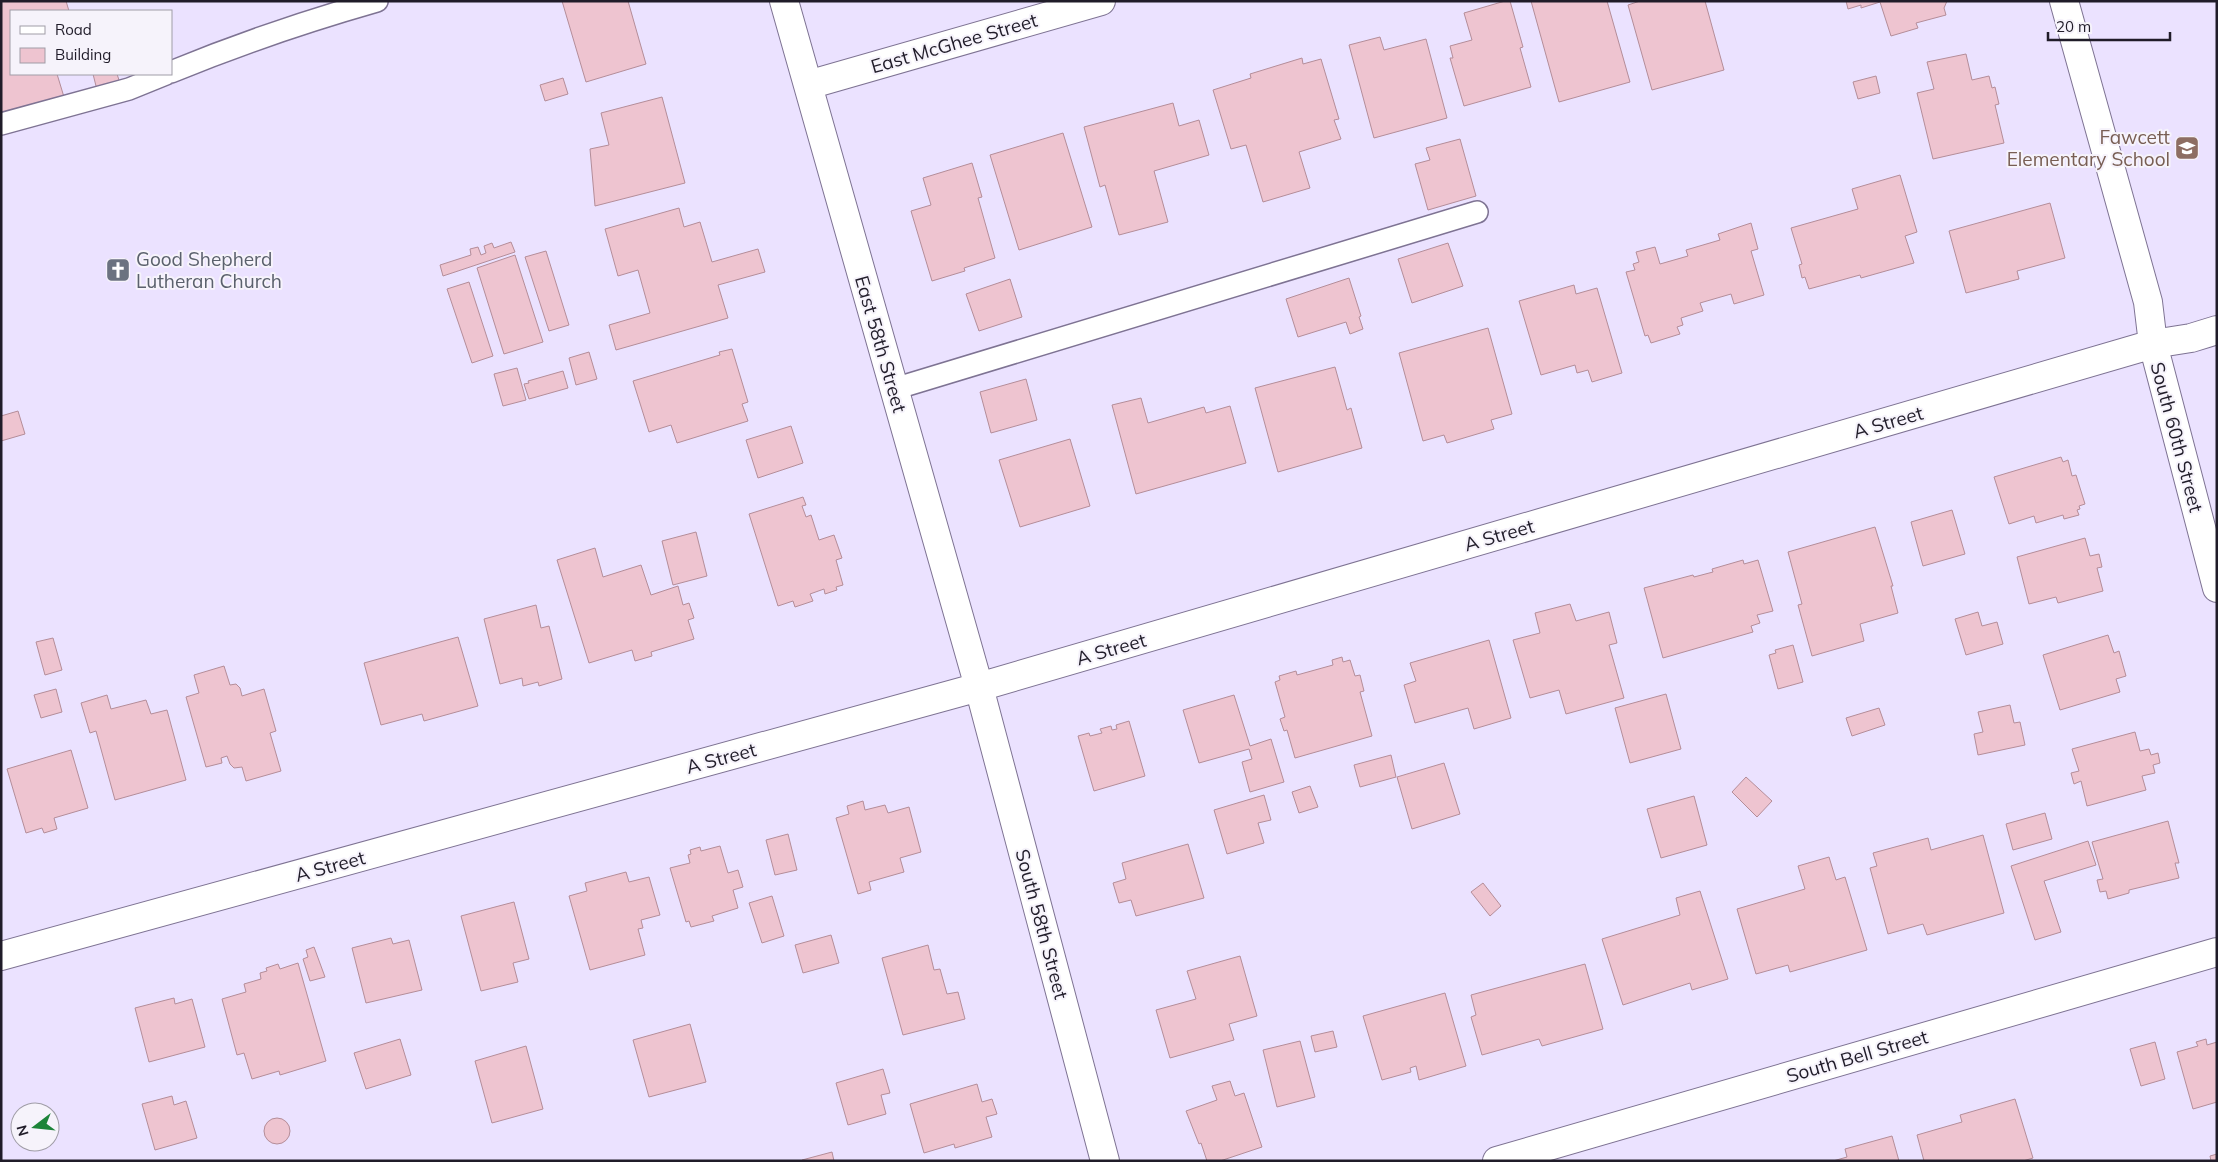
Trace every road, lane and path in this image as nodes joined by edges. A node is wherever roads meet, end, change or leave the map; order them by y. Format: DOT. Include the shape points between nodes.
graph roads {
  1 [pos="378,1"];
  2 [pos="784,1"];
  3 [pos="1101,1"];
  4 [pos="2064,1"];
  5 [pos="172,72"];
  6 [pos="164,75"];
  7 [pos="808,85"];
  8 [pos="1,124"];
  9 [pos="1477,212"];
  10 [pos="2217,330"];
  11 [pos="2153,344"];
  12 [pos="894,389"];
  13 [pos="2217,588"];
  14 [pos="979,687"];
  15 [pos="2217,952"];
  16 [pos="1,956"];
  17 [pos="1105,1161"];
  18 [pos="1497,1161"];
  1 -- 5 [label="lane" via="235,46"];
  2 -- 7 [label="street, East 58th Street"];
  3 -- 7 [label="street, East McGhee Street"];
  4 -- 11 [label="street, South 60th Street" via="2148,302"];
  6 -- 8 [label="lane" via="129,89"];
  7 -- 12 [label="street, East 58th Street"];
  9 -- 12 [label="lane"];
  10 -- 11 [label="street, A Street"];
  11 -- 13 [label="street, South 60th Street"];
  11 -- 14 [label="street, A Street"];
  12 -- 14 [label="street, East 58th Street"];
  14 -- 16 [label="street, A Street"];
  14 -- 17 [label="street, South 58th Street"];
  15 -- 18 [label="street, South Bell Street"];
}
